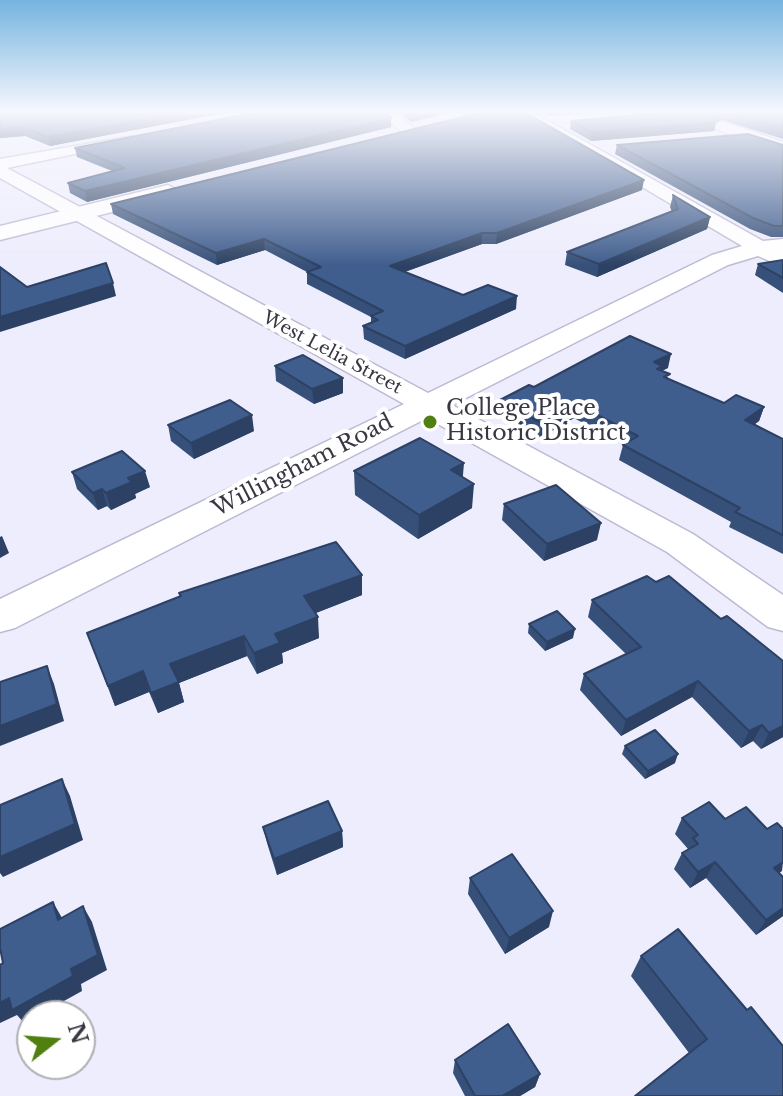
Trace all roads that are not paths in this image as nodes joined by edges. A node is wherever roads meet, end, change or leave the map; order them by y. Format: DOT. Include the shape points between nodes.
graph roads {
  1 [pos="615,164"];
  2 [pos="0,171"];
  3 [pos="191,185"];
  4 [pos="77,214"];
  5 [pos="0,233"];
  6 [pos="775,252"];
  7 [pos="427,404"];
  8 [pos="783,616"];
  9 [pos="0,617"];
  1 -- 6 [label="street"];
  2 -- 4 [label="street, West Lelia Street"];
  3 -- 4 [label="main road"];
  4 -- 5 [label="main road"];
  4 -- 7 [label="street, West Lelia Street"];
  6 -- 7 [label="street, Willingham Road" via="720,260"];
  7 -- 8 [label="street, West Lelia Street" via="680,543"];
  7 -- 9 [label="street, Willingham Road"];
}
